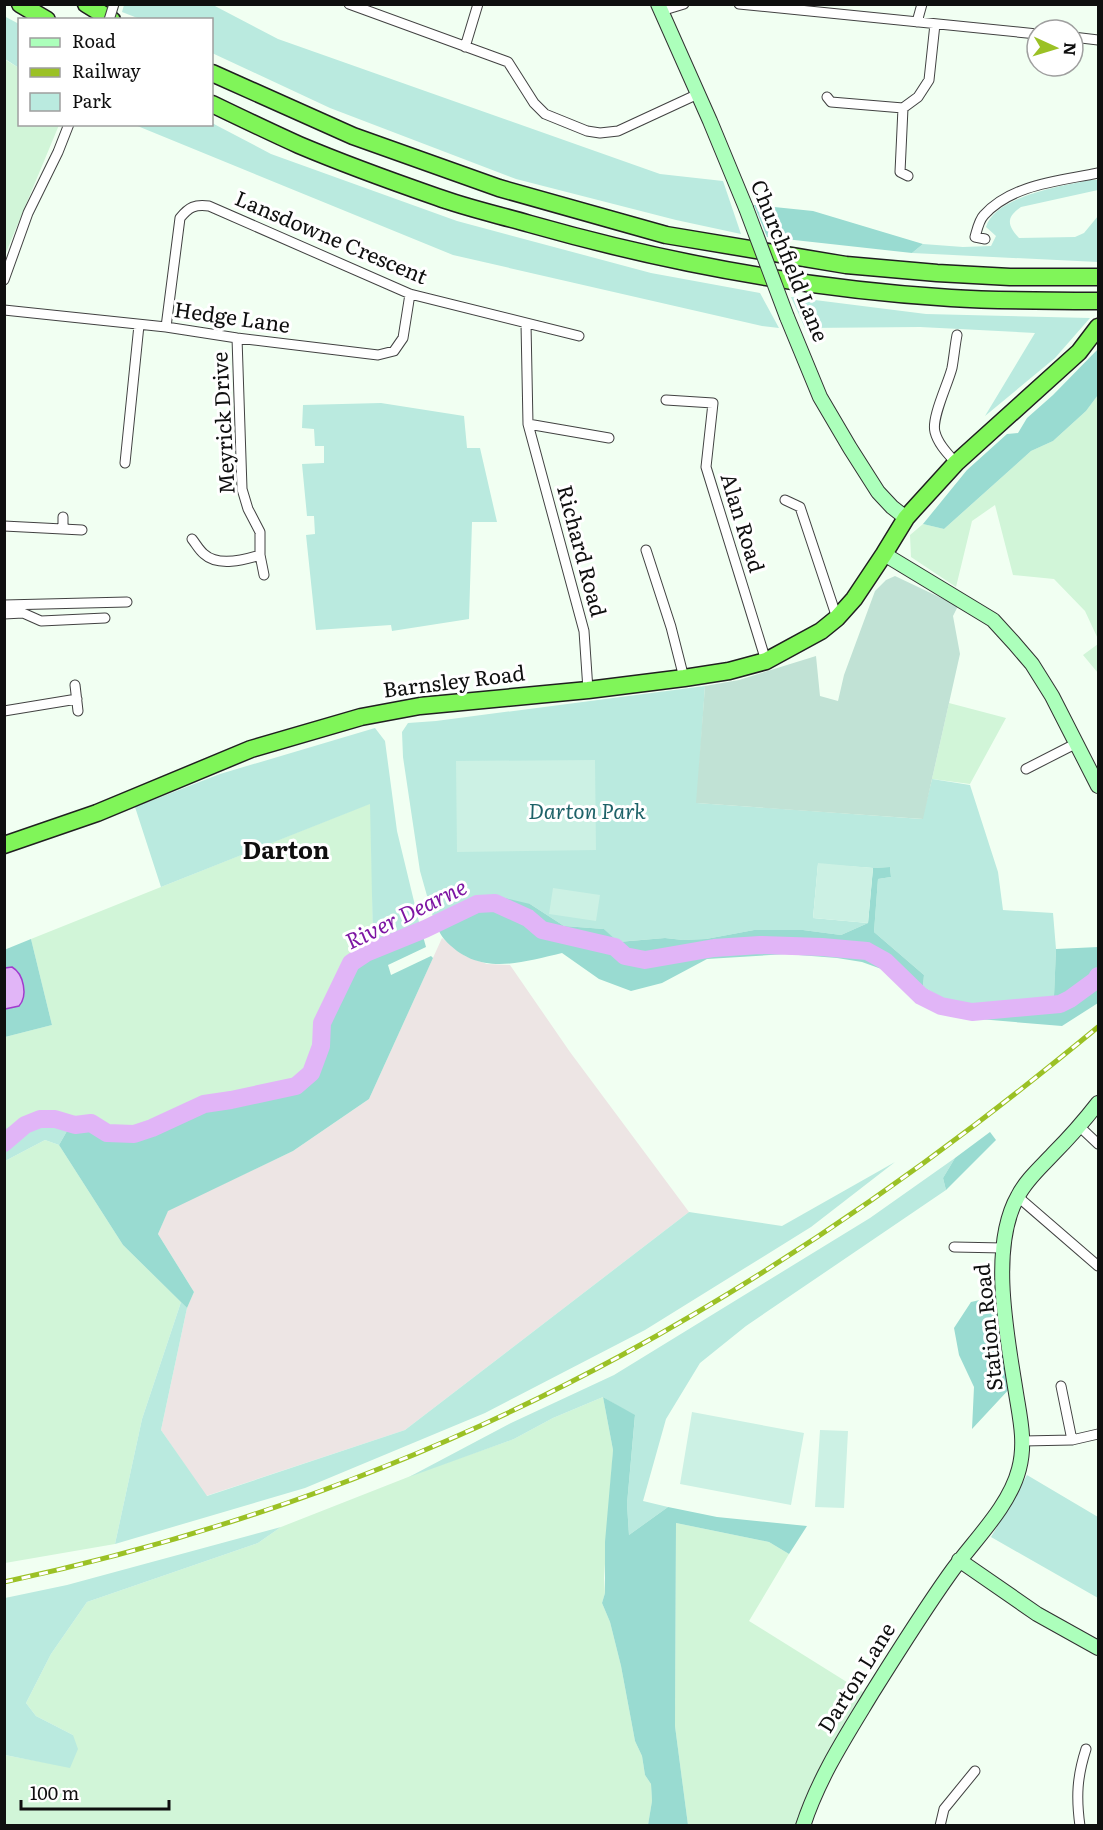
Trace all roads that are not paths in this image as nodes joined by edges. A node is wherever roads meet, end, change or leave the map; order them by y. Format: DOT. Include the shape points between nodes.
graph roads {
  1 [pos="20,4"];
  2 [pos="86,4"];
  3 [pos="350,4"];
  4 [pos="478,4"];
  5 [pos="684,4"];
  6 [pos="922,4"];
  7 [pos="742,5"];
  8 [pos="659,8"];
  9 [pos="833,9"];
  10 [pos="44,18"];
  11 [pos="107,18"];
  12 [pos="917,22"];
  13 [pos="935,24"];
  14 [pos="1025,33"];
  15 [pos="465,47"];
  16 [pos="213,73"];
  17 [pos="698,94"];
  18 [pos="828,97"];
  19 [pos="213,104"];
  20 [pos="903,108"];
  21 [pos="68,126"];
  22 [pos="1098,172"];
  23 [pos="908,176"];
  24 [pos="985,239"];
  25 [pos="1098,277"];
  26 [pos="4,280"];
  27 [pos="410,294"];
  28 [pos="1098,301"];
  29 [pos="4,310"];
  30 [pos="526,324"];
  31 [pos="138,326"];
  32 [pos="166,327"];
  33 [pos="1098,327"];
  34 [pos="957,334"];
  35 [pos="579,336"];
  36 [pos="237,338"];
  37 [pos="666,400"];
  38 [pos="528,423"];
  39 [pos="609,438"];
  40 [pos="125,463"];
  41 [pos="956,463"];
  42 [pos="784,500"];
  43 [pos="63,517"];
  44 [pos="906,518"];
  45 [pos="4,526"];
  46 [pos="63,529"];
  47 [pos="82,530"];
  48 [pos="192,539"];
  49 [pos="646,550"];
  50 [pos="884,554"];
  51 [pos="260,555"];
  52 [pos="264,575"];
  53 [pos="127,602"];
  54 [pos="4,605"];
  55 [pos="4,614"];
  56 [pos="105,618"];
  57 [pos="837,618"];
  58 [pos="766,661"];
  59 [pos="684,678"];
  60 [pos="75,685"];
  61 [pos="588,690"];
  62 [pos="77,699"];
  63 [pos="4,711"];
  64 [pos="78,711"];
  65 [pos="1077,743"];
  66 [pos="1026,770"];
  67 [pos="1098,786"];
  68 [pos="4,845"];
  69 [pos="1098,1103"];
  70 [pos="1080,1126"];
  71 [pos="1098,1144"];
  72 [pos="1017,1196"];
  73 [pos="954,1247"];
  74 [pos="1003,1248"];
  75 [pos="1098,1266"];
  76 [pos="1060,1386"];
  77 [pos="1098,1434"];
  78 [pos="1072,1440"];
  79 [pos="1023,1441"];
  80 [pos="959,1560"];
  81 [pos="1098,1648"];
  82 [pos="1086,1749"];
  83 [pos="975,1771"];
  84 [pos="803,1826"];
  85 [pos="940,1826"];
  86 [pos="1080,1826"];
  1 -- 10 [label="highway"];
  2 -- 11 [label="highway"];
  3 -- 15 [label="street"];
  4 -- 15 [label="street"];
  5 -- 8 [label="street"];
  6 -- 12 [label="street"];
  7 -- 9 [label="street"];
  8 -- 17 [label="main road, Churchfield Lane"];
  9 -- 12 [label="street"];
  12 -- 13 [label="street"];
  13 -- 14 [label="street"];
  13 -- 20 [label="street" via="929,80 918,97"];
  15 -- 17 [label="street" via="508,62 545,114 587,131 618,131"];
  16 -- 25 [label="highway" via="364,141 499,189 666,235 880,268 1011,277"];
  17 -- 44 [label="main road, Churchfield Lane, bridge" via="820,397 878,492"];
  18 -- 20 [label="street" via="831,102"];
  19 -- 28 [label="highway" via="301,146 439,198 641,253 745,274 877,292"];
  20 -- 23 [label="street" via="900,172"];
  21 -- 26 [label="street" via="28,213"];
  22 -- 24 [label="street" via="1028,188 1004,198 983,216 975,237"];
  27 -- 30 [label="street, Lansdowne Crescent"];
  27 -- 32 [label="street, Lansdowne Crescent" via="198,204 180,218"];
  27 -- 36 [label="street, Hedge Lane" via="403,338 394,351 378,355"];
  29 -- 31 [label="street, Hedge Lane"];
  30 -- 35 [label="street, Lansdowne Crescent"];
  30 -- 38 [label="street, Richard Road"];
  31 -- 32 [label="street, Hedge Lane"];
  31 -- 40 [label="street"];
  32 -- 36 [label="street, Hedge Lane"];
  33 -- 41 [label="highway, Barnsley Road" via="1079,352"];
  34 -- 41 [label="street" via="934,427 943,448"];
  36 -- 51 [label="street, Meyrick Drive" via="242,489 260,532"];
  37 -- 58 [label="street, Alan Road" via="713,404 706,467"];
  38 -- 39 [label="street"];
  38 -- 61 [label="street, Richard Road" via="584,631"];
  41 -- 44 [label="highway, Barnsley Road"];
  42 -- 57 [label="street" via="800,507"];
  43 -- 46 [label="street"];
  44 -- 50 [label="highway, Barnsley Road"];
  45 -- 46 [label="street"];
  46 -- 47 [label="street"];
  48 -- 51 [label="street" via="210,558 242,561"];
  49 -- 59 [label="street"];
  50 -- 57 [label="highway, Barnsley Road"];
  50 -- 65 [label="main road" via="993,620 1032,664"];
  51 -- 52 [label="street, Meyrick Drive"];
  53 -- 54 [label="street"];
  55 -- 56 [label="street" via="23,613 41,621"];
  57 -- 58 [label="highway, Barnsley Road" via="822,631"];
  58 -- 59 [label="highway, Barnsley Road"];
  59 -- 61 [label="highway, Barnsley Road"];
  60 -- 62 [label="street"];
  61 -- 68 [label="highway, Barnsley Road" via="420,706 361,717 251,748 97,813"];
  62 -- 63 [label="street"];
  62 -- 64 [label="street"];
  65 -- 66 [label="street"];
  65 -- 67 [label="main road"];
  69 -- 70 [label="main road, Station Road"];
  70 -- 71 [label="street"];
  70 -- 72 [label="main road, Station Road"];
  72 -- 74 [label="main road, Station Road"];
  72 -- 75 [label="street"];
  73 -- 74 [label="street"];
  74 -- 79 [label="main road, Station Road" via="1007,1333"];
  76 -- 78 [label="street"];
  77 -- 78 [label="street"];
  78 -- 79 [label="street"];
  79 -- 80 [label="main road, Station Road" via="1019,1470 1010,1492"];
  80 -- 81 [label="main road" via="1037,1614"];
  80 -- 84 [label="main road, Darton Lane" via="831,1760"];
  82 -- 86 [label="street" via="1077,1802"];
  83 -- 85 [label="street" via="944,1809"];
}
